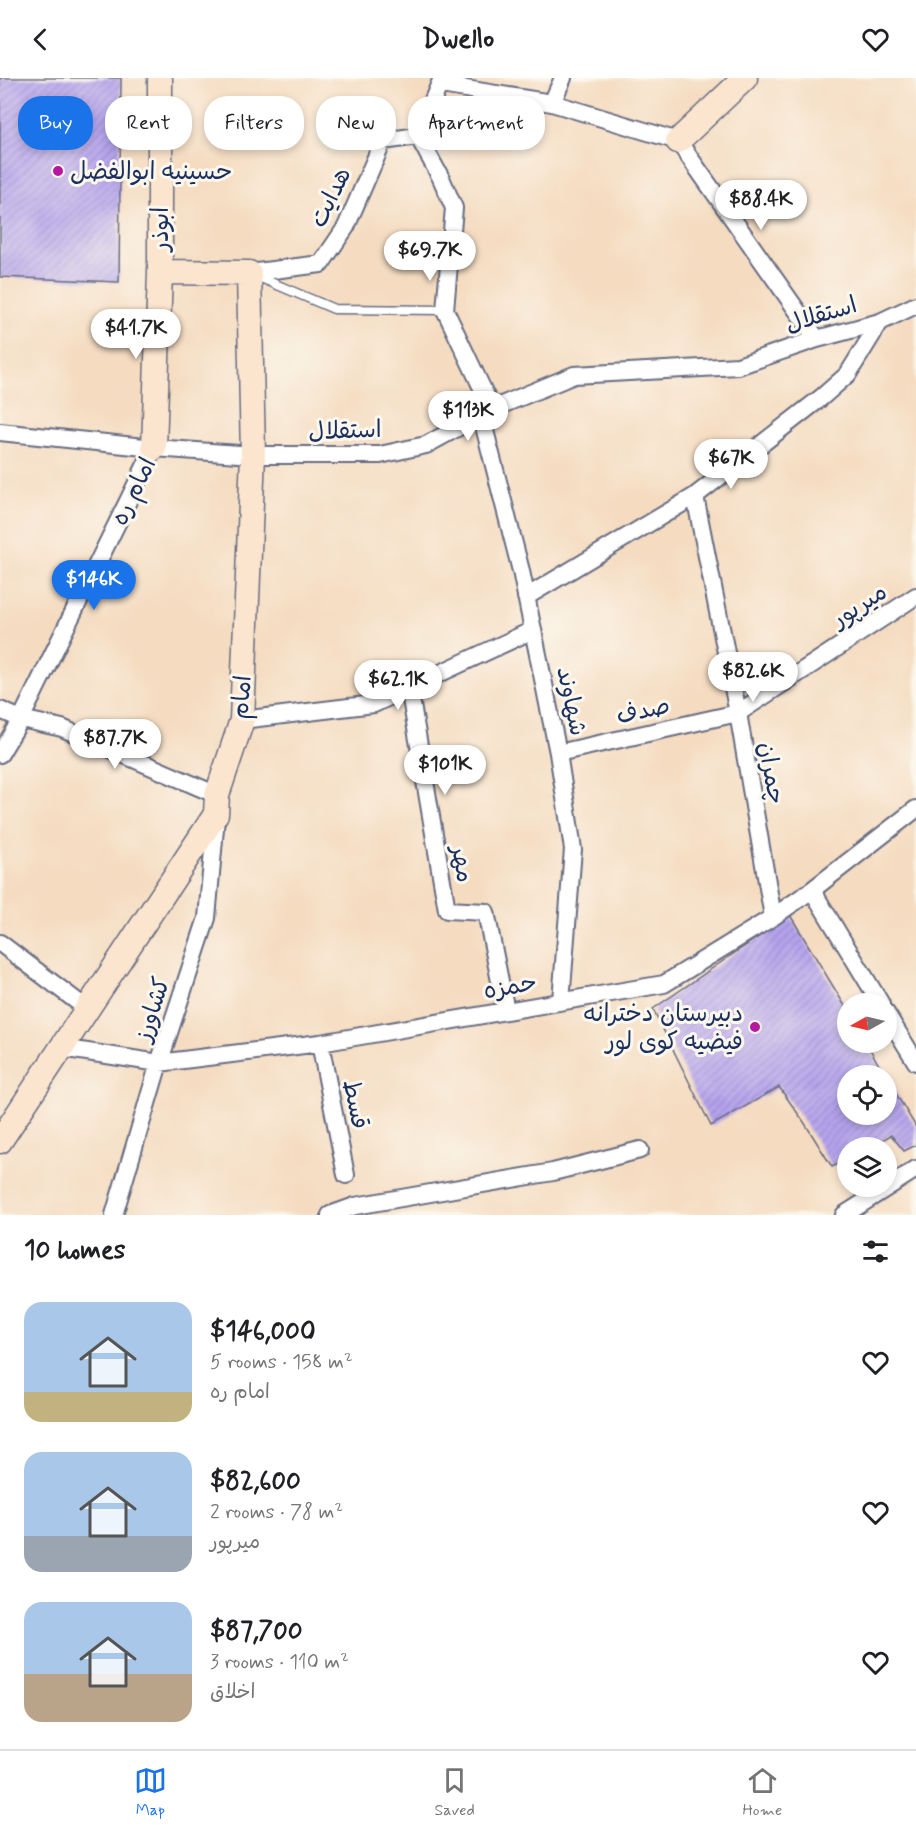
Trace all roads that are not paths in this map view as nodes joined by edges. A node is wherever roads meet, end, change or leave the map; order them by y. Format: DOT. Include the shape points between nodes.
graph roads {
  1 [pos="160,78"];
  2 [pos="563,78"];
  3 [pos="745,78"];
  4 [pos="442,81"];
  5 [pos="435,96"];
  6 [pos="552,103"];
  7 [pos="408,137"];
  8 [pos="678,141"];
  9 [pos="426,150"];
  10 [pos="160,272"];
  11 [pos="249,273"];
  12 [pos="916,305"];
  13 [pos="445,310"];
  14 [pos="880,322"];
  15 [pos="817,339"];
  16 [pos="487,412"];
  17 [pos="0,432"];
  18 [pos="154,448"];
  19 [pos="253,455"];
  20 [pos="695,496"];
  21 [pos="916,596"];
  22 [pos="526,597"];
  23 [pos="533,630"];
  24 [pos="409,687"];
  25 [pos="0,710"];
  26 [pos="738,713"];
  27 [pos="21,719"];
  28 [pos="242,720"];
  29 [pos="558,753"];
  30 [pos="0,754"];
  31 [pos="216,804"];
  32 [pos="916,809"];
  33 [pos="813,890"];
  34 [pos="773,916"];
  35 [pos="0,943"];
  36 [pos="874,993"];
  37 [pos="561,1001"];
  38 [pos="87,1009"];
  39 [pos="506,1011"];
  40 [pos="897,1031"];
  41 [pos="320,1043"];
  42 [pos="61,1048"];
  43 [pos="916,1062"];
  44 [pos="159,1063"];
  45 [pos="3,1131"];
  46 [pos="640,1150"];
  47 [pos="916,1169"];
  48 [pos="346,1175"];
  49 [pos="114,1215"];
  50 [pos="330,1215"];
  51 [pos="844,1215"];
  1 -- 10 [label="street, ابوذر"];
  2 -- 6 [label="street"];
  3 -- 8 [label="street"];
  4 -- 5 [label="street"];
  4 -- 6 [label="street"];
  6 -- 8 [label="street"];
  7 -- 11 [label="street, هدایت" via="383,141 346,227 321,264"];
  8 -- 15 [label="street"];
  9 -- 13 [label="street" via="453,208"];
  10 -- 11 [label="street"];
  10 -- 18 [label="street, امام ره"];
  11 -- 13 [label="lane" via="334,309"];
  11 -- 19 [label="street, امام"];
  12 -- 14 [label="street, استقلال"];
  13 -- 16 [label="street, شهاوند"];
  14 -- 15 [label="street, استقلال"];
  14 -- 20 [label="street" via="848,374"];
  15 -- 16 [label="street, استقلال" via="738,366 574,375"];
  16 -- 19 [label="street, استقلال" via="426,445 380,455"];
  16 -- 22 [label="street, شهاوند"];
  17 -- 18 [label="street, استقلال"];
  18 -- 19 [label="street, استقلال"];
  18 -- 27 [label="street, امام ره"];
  19 -- 28 [label="street, امام"];
  20 -- 22 [label="street"];
  20 -- 26 [label="street, چمران"];
  21 -- 26 [label="street, میرپور"];
  22 -- 23 [label="street, شهاوند"];
  23 -- 24 [label="street"];
  23 -- 29 [label="street, شهاوند"];
  24 -- 28 [label="street" via="374,704"];
  24 -- 39 [label="street, مهر" via="447,910 486,912"];
  25 -- 27 [label="street"];
  26 -- 29 [label="street, صدف"];
  26 -- 34 [label="street, چمران"];
  27 -- 30 [label="street, امام ره"];
  27 -- 31 [label="street" via="62,728"];
  28 -- 31 [label="street, امام"];
  29 -- 37 [label="street, شهاوند" via="573,849"];
  31 -- 38 [label="street, امام"];
  31 -- 44 [label="street, کشاورز" via="207,918"];
  32 -- 33 [label="street, حمزه"];
  33 -- 34 [label="street, حمزه"];
  33 -- 36 [label="street"];
  34 -- 37 [label="street, حمزه" via="664,984"];
  35 -- 38 [label="street"];
  37 -- 39 [label="street, حمزه"];
  38 -- 42 [label="street, امام"];
  39 -- 41 [label="street, حمزه"];
  40 -- 43 [label="street"];
  41 -- 44 [label="street, حمزه"];
  41 -- 48 [label="street, قسط"];
  42 -- 44 [label="street, حمزه"];
  42 -- 45 [label="street, امام"];
  44 -- 49 [label="street, کشاورز"];
  46 -- 50 [label="street" via="553,1172 355,1206"];
  47 -- 51 [label="street"];
}
